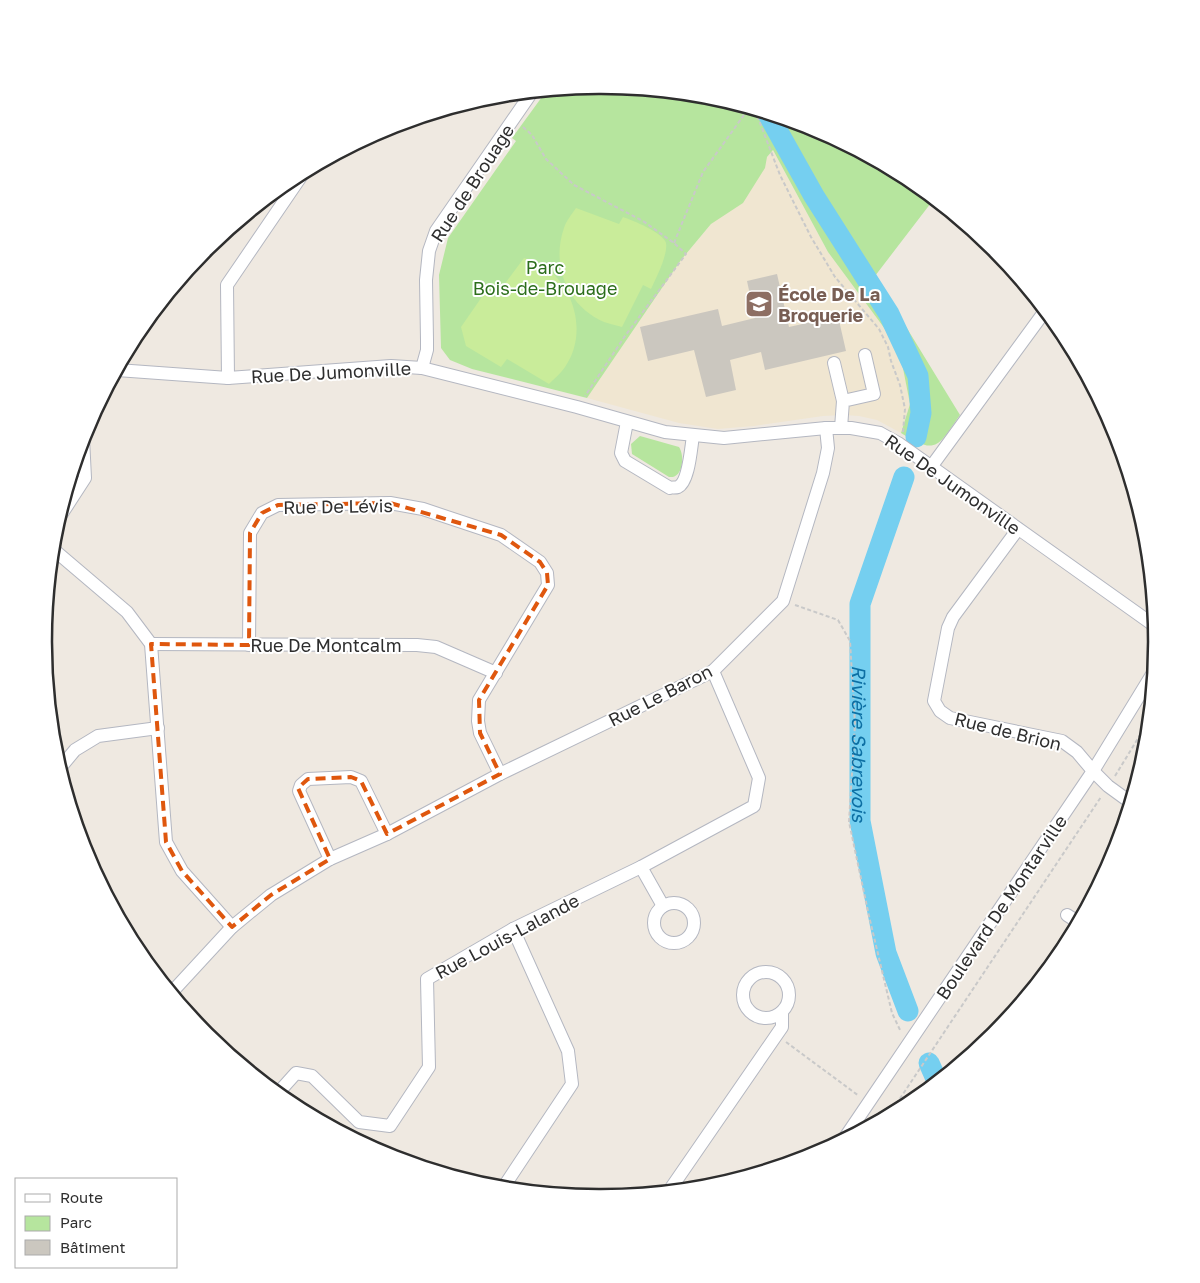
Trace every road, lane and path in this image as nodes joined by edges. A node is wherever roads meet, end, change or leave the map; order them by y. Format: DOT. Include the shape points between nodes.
graph roads {
  1 [pos="527,99"];
  2 [pos="745,114"];
  3 [pos="758,118"];
  4 [pos="513,120"];
  5 [pos="293,188"];
  6 [pos="674,243"];
  7 [pos="1041,317"];
  8 [pos="865,355"];
  9 [pos="834,363"];
  10 [pos="422,368"];
  11 [pos="125,371"];
  12 [pos="228,378"];
  13 [pos="843,401"];
  14 [pos="578,407"];
  15 [pos="627,422"];
  16 [pos="826,428"];
  17 [pos="841,428"];
  18 [pos="693,436"];
  19 [pos="898,443"];
  20 [pos="84,460"];
  21 [pos="931,467"];
  22 [pos="71,499"];
  23 [pos="1018,529"];
  24 [pos="60,555"];
  25 [pos="783,601"];
  26 [pos="1147,620"];
  27 [pos="151,644"];
  28 [pos="249,645"];
  29 [pos="713,671"];
  30 [pos="496,673"];
  31 [pos="1145,686"];
  32 [pos="158,728"];
  33 [pos="1139,736"];
  34 [pos="66,761"];
  35 [pos="1093,772"];
  36 [pos="500,774"];
  37 [pos="1108,786"];
  38 [pos="1124,798"];
  39 [pos="387,834"];
  40 [pos="330,859"];
  41 [pos="641,867"];
  42 [pos="663,906"];
  43 [pos="232,927"];
  44 [pos="512,929"];
  45 [pos="176,987"];
  46 [pos="782,1012"];
  47 [pos="776,1035"];
  48 [pos="907,1045"];
  49 [pos="283,1088"];
  50 [pos="899,1100"];
  51 [pos="868,1103"];
  52 [pos="851,1128"];
  53 [pos="508,1180"];
  54 [pos="674,1183"];
  1 -- 4 [label="street, Rue de Brouage"];
  2 -- 6 [label="path" via="703,172"];
  3 -- 19 [label="path" via="780,175 811,237 835,277 879,329 888,347 905,410"];
  4 -- 6 [label="path" via="532,135 546,159 574,185 643,221"];
  4 -- 10 [label="street, Rue de Brouage" via="446,216 429,251 426,280 428,340"];
  5 -- 12 [label="street" via="227,285"];
  6 -- 14 [label="path" via="686,254 624,336"];
  7 -- 21 [label="street"];
  8 -- 13 [label="street" via="874,394"];
  9 -- 13 [label="street"];
  10 -- 12 [label="street, Rue De Jumonville" via="391,366"];
  10 -- 14 [label="street, Rue De Jumonville"];
  11 -- 12 [label="street, Rue De Jumonville"];
  13 -- 17 [label="street"];
  14 -- 15 [label="street, Rue De Jumonville"];
  15 -- 18 [label="street, Rue De Jumonville"];
  15 -- 18 [label="street" via="621,453 624,461 670,488 684,482"];
  16 -- 17 [label="street, Rue De Jumonville"];
  16 -- 18 [label="street, Rue De Jumonville" via="724,438"];
  16 -- 25 [label="street, Rue Le Baron" via="828,448 823,473"];
  17 -- 19 [label="street, Rue De Jumonville" via="880,433"];
  19 -- 21 [label="street, Rue De Jumonville"];
  20 -- 22 [label="street" via="85,478"];
  21 -- 23 [label="street, Rue De Jumonville"];
  23 -- 26 [label="street, Rue De Jumonville"];
  23 -- 35 [label="street, Rue de Brion" via="953,617 934,701 950,718 1062,740"];
  24 -- 27 [label="street" via="126,612"];
  25 -- 29 [label="street, Rue Le Baron"];
  25 -- 48 [label="path" via="838,620 850,641 855,724 849,822 892,1013"];
  27 -- 28 [label="street, Rue De Montcalm"];
  27 -- 32 [label="street"];
  28 -- 30 [label="street, Rue De Montcalm" via="436,647"];
  28 -- 30 [label="street, Rue De Lévis" via="250,533 262,514 278,505 390,503 423,509 501,535 540,562 547,573 548,585"];
  29 -- 36 [label="street, Rue Le Baron"];
  29 -- 41 [label="street, Rue Louis-Lalande" via="759,778 754,806"];
  30 -- 36 [label="street, Rue De Lévis" via="480,700 478,722 480,734"];
  31 -- 35 [label="street, Boulevard De Montarville"];
  32 -- 34 [label="street" via="98,736 75,750"];
  32 -- 43 [label="street" via="166,842 182,871"];
  33 -- 37 [label="path, Boulevard De Montarville"];
  35 -- 37 [label="street"];
  35 -- 48 [label="street, Boulevard De Montarville"];
  36 -- 39 [label="street, Rue Le Baron"];
  37 -- 38 [label="street"];
  37 -- 50 [label="path, Boulevard De Montarville"];
  39 -- 40 [label="street, Rue Le Baron"];
  39 -- 40 [label="street" via="362,781 352,777 308,779 299,790"];
  40 -- 43 [label="street, Rue Le Baron" via="271,895"];
  41 -- 42 [label="street"];
  41 -- 44 [label="street, Rue Louis-Lalande"];
  43 -- 45 [label="street, Rue Le Baron"];
  44 -- 49 [label="street, Rue Louis-Lalande" via="427,979 429,1067 390,1126 360,1122 312,1076 296,1073"];
  44 -- 53 [label="street" via="568,1051 572,1084"];
  46 -- 47 [label="street" via="782,1027"];
  47 -- 51 [label="path"];
  47 -- 54 [label="street"];
  48 -- 51 [label="street, Boulevard De Montarville"];
  51 -- 52 [label="street, Boulevard De Montarville"];
}
